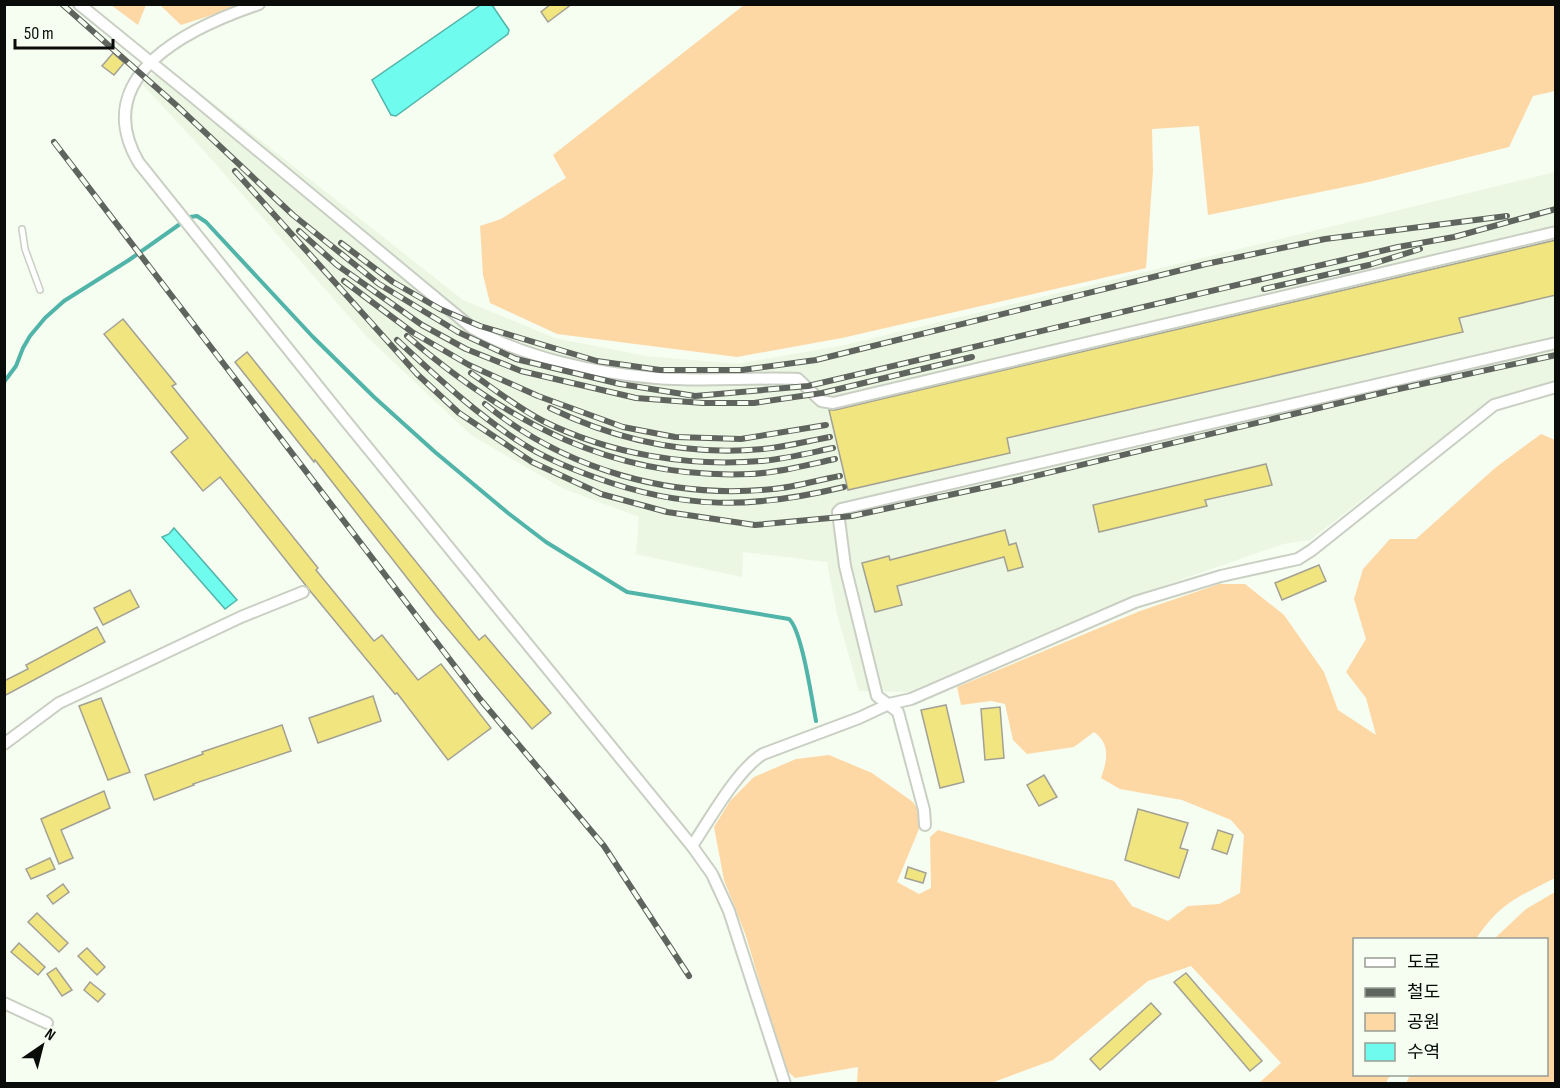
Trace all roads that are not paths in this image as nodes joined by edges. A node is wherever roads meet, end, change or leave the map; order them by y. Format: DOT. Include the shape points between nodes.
graph roads {
  1 [pos="79,4"];
  2 [pos="259,4"];
  3 [pos="150,62"];
  4 [pos="22,229"];
  5 [pos="1556,232"];
  6 [pos="40,290"];
  7 [pos="1556,342"];
  8 [pos="1556,387"];
  9 [pos="303,592"];
  10 [pos="889,704"];
  11 [pos="4,744"];
  12 [pos="925,825"];
  13 [pos="692,846"];
  14 [pos="4,1003"];
  15 [pos="47,1023"];
  16 [pos="785,1083"];
  1 -- 3 [label="street"];
  2 -- 3 [label="street" via="201,28"];
  3 -- 5 [label="street" via="460,318 496,342 598,370 657,378 798,379 821,402 833,403"];
  3 -- 13 [label="street" via="128,97 124,116 125,131 139,163"];
  4 -- 6 [label="lane"];
  7 -- 10 [label="street" via="841,509 838,512 845,566 878,696"];
  8 -- 10 [label="street" via="1494,405 1298,559 1221,576 1135,602 911,699"];
  9 -- 11 [label="street" via="59,703"];
  10 -- 12 [label="street" via="898,712"];
  10 -- 13 [label="street" via="753,760"];
  13 -- 16 [label="street" via="712,874 729,911"];
  14 -- 15 [label="street"];
}
